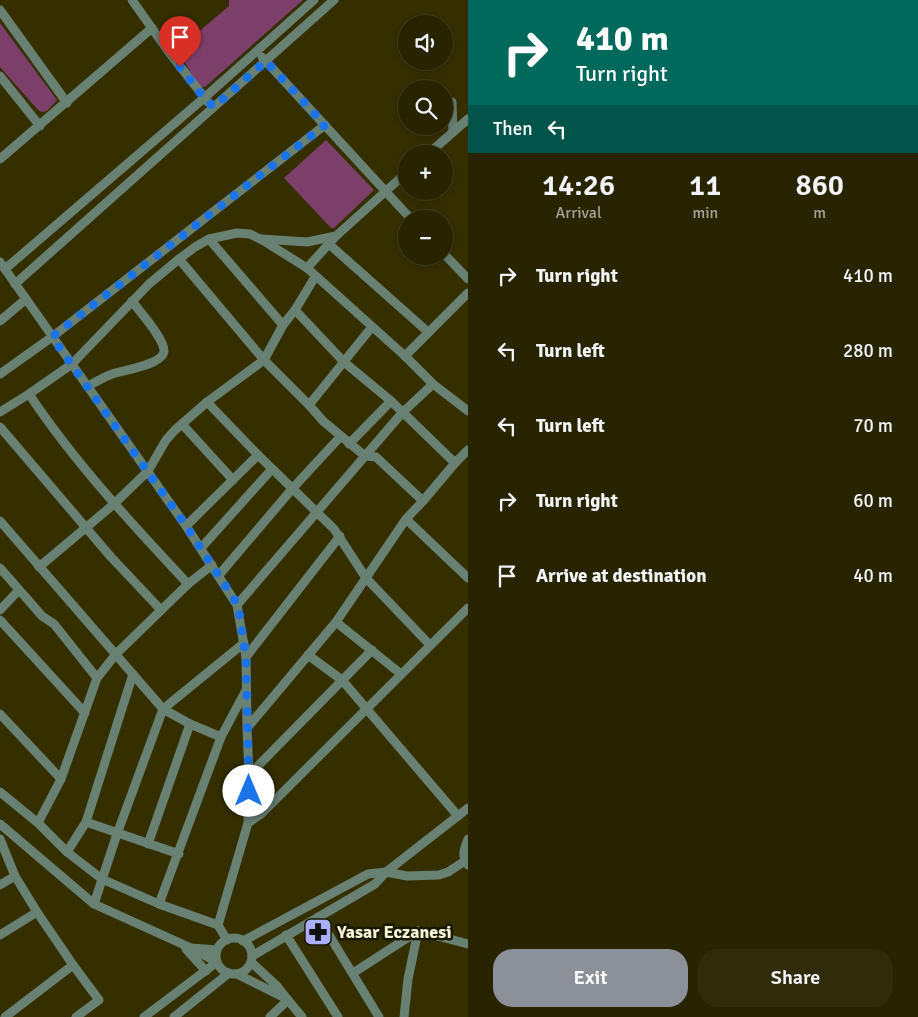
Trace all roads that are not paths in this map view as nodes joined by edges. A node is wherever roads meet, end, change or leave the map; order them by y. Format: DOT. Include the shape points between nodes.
graph roads {
  1 [pos="132,0"];
  2 [pos="314,0"];
  3 [pos="334,0"];
  4 [pos="0,10"];
  5 [pos="152,28"];
  6 [pos="256,51"];
  7 [pos="266,61"];
  8 [pos="0,76"];
  9 [pos="204,98"];
  10 [pos="67,103"];
  11 [pos="214,107"];
  12 [pos="468,119"];
  13 [pos="325,125"];
  14 [pos="40,126"];
  15 [pos="453,132"];
  16 [pos="450,135"];
  17 [pos="438,145"];
  18 [pos="0,159"];
  19 [pos="398,179"];
  20 [pos="385,191"];
  21 [pos="403,210"];
  22 [pos="336,236"];
  23 [pos="209,239"];
  24 [pos="259,239"];
  25 [pos="330,245"];
  26 [pos="179,258"];
  27 [pos="453,263"];
  28 [pos="3,266"];
  29 [pos="307,268"];
  30 [pos="316,277"];
  31 [pos="468,279"];
  32 [pos="16,284"];
  33 [pos="468,293"];
  34 [pos="26,299"];
  35 [pos="132,301"];
  36 [pos="295,310"];
  37 [pos="0,320"];
  38 [pos="283,325"];
  39 [pos="371,328"];
  40 [pos="428,332"];
  41 [pos="52,337"];
  42 [pos="405,356"];
  43 [pos="264,360"];
  44 [pos="344,362"];
  45 [pos="72,364"];
  46 [pos="0,374"];
  47 [pos="432,384"];
  48 [pos="88,386"];
  49 [pos="29,394"];
  50 [pos="391,401"];
  51 [pos="207,402"];
  52 [pos="309,405"];
  53 [pos="468,411"];
  54 [pos="0,412"];
  55 [pos="402,413"];
  56 [pos="182,424"];
  57 [pos="0,427"];
  58 [pos="340,437"];
  59 [pos="349,444"];
  60 [pos="468,450"];
  61 [pos="258,455"];
  62 [pos="365,456"];
  63 [pos="455,462"];
  64 [pos="272,469"];
  65 [pos="148,472"];
  66 [pos="233,480"];
  67 [pos="292,489"];
  68 [pos="423,502"];
  69 [pos="114,504"];
  70 [pos="317,512"];
  71 [pos="406,519"];
  72 [pos="0,522"];
  73 [pos="186,526"];
  74 [pos="86,528"];
  75 [pos="340,536"];
  76 [pos="201,548"];
  77 [pos="212,565"];
  78 [pos="39,567"];
  79 [pos="0,568"];
  80 [pos="220,575"];
  81 [pos="366,578"];
  82 [pos="468,578"];
  83 [pos="188,584"];
  84 [pos="19,590"];
  85 [pos="238,605"];
  86 [pos="468,608"];
  87 [pos="0,610"];
  88 [pos="161,610"];
  89 [pos="0,620"];
  90 [pos="336,622"];
  91 [pos="244,643"];
  92 [pos="430,645"];
  93 [pos="372,650"];
  94 [pos="116,654"];
  95 [pos="308,655"];
  96 [pos="246,657"];
  97 [pos="133,674"];
  98 [pos="401,674"];
  99 [pos="97,678"];
  100 [pos="342,680"];
  101 [pos="246,690"];
  102 [pos="163,709"];
  103 [pos="366,709"];
  104 [pos="85,713"];
  105 [pos="0,714"];
  106 [pos="190,724"];
  107 [pos="247,728"];
  108 [pos="221,737"];
  109 [pos="250,775"];
  110 [pos="61,779"];
  111 [pos="0,792"];
  112 [pos="468,808"];
  113 [pos="458,816"];
  114 [pos="86,822"];
  115 [pos="38,823"];
  116 [pos="248,823"];
  117 [pos="0,824"];
  118 [pos="117,834"];
  119 [pos="468,839"];
  120 [pos="0,840"];
  121 [pos="148,844"];
  122 [pos="68,852"];
  123 [pos="179,854"];
  124 [pos="466,863"];
  125 [pos="386,872"];
  126 [pos="15,876"];
  127 [pos="102,879"];
  128 [pos="0,884"];
  129 [pos="94,904"];
  130 [pos="159,904"];
  131 [pos="37,912"];
  132 [pos="318,917"];
  133 [pos="218,925"];
  134 [pos="418,931"];
  135 [pos="0,934"];
  136 [pos="286,935"];
  137 [pos="227,940"];
  138 [pos="243,941"];
  139 [pos="468,944"];
  140 [pos="187,946"];
  141 [pos="217,950"];
  142 [pos="251,959"];
  143 [pos="218,962"];
  144 [pos="72,965"];
  145 [pos="206,971"];
  146 [pos="233,973"];
  147 [pos="353,974"];
  148 [pos="287,1000"];
  149 [pos="5,1017"];
  150 [pos="76,1017"];
  151 [pos="144,1017"];
  152 [pos="174,1017"];
  153 [pos="270,1017"];
  154 [pos="302,1017"];
  155 [pos="338,1017"];
  156 [pos="378,1017"];
  157 [pos="404,1017"];
  1 -- 5 [label="street"];
  2 -- 6 [label="street"];
  3 -- 7 [label="street"];
  4 -- 10 [label="street"];
  5 -- 9 [label="street"];
  5 -- 10 [label="street"];
  6 -- 7 [label="street"];
  6 -- 9 [label="street"];
  7 -- 11 [label="street"];
  7 -- 13 [label="street"];
  8 -- 14 [label="street"];
  9 -- 11 [label="street"];
  9 -- 28 [label="street"];
  10 -- 14 [label="street"];
  11 -- 32 [label="street"];
  12 -- 15 [label="street"];
  13 -- 20 [label="street"];
  13 -- 41 [label="street"];
  14 -- 18 [label="street"];
  16 -- 17 [label="street"];
  19 -- 20 [label="street"];
  20 -- 21 [label="street"];
  20 -- 22 [label="street"];
  22 -- 24 [label="street" via="307,242"];
  22 -- 25 [label="street"];
  23 -- 24 [label="street" via="237,233"];
  23 -- 26 [label="street"];
  23 -- 38 [label="street"];
  24 -- 29 [label="street"];
  25 -- 29 [label="street"];
  25 -- 40 [label="street"];
  26 -- 35 [label="street"];
  26 -- 43 [label="street"];
  27 -- 31 [label="street"];
  28 -- 32 [label="street"];
  29 -- 30 [label="street"];
  30 -- 36 [label="street"];
  30 -- 39 [label="street"];
  32 -- 34 [label="street"];
  33 -- 40 [label="street"];
  34 -- 37 [label="street"];
  34 -- 41 [label="street"];
  35 -- 45 [label="street"];
  35 -- 48 [label="street" via="160,340 163,354 147,365 114,373"];
  36 -- 38 [label="street"];
  36 -- 44 [label="street"];
  38 -- 43 [label="street"];
  39 -- 42 [label="street"];
  39 -- 44 [label="street"];
  40 -- 42 [label="street"];
  41 -- 45 [label="street"];
  41 -- 46 [label="street"];
  42 -- 47 [label="street"];
  43 -- 51 [label="street"];
  43 -- 52 [label="street"];
  44 -- 50 [label="street"];
  44 -- 52 [label="street"];
  45 -- 48 [label="street"];
  45 -- 49 [label="street"];
  47 -- 53 [label="street"];
  47 -- 55 [label="street"];
  48 -- 65 [label="street"];
  49 -- 54 [label="street"];
  49 -- 69 [label="street" via="68,449"];
  50 -- 55 [label="street"];
  50 -- 59 [label="street"];
  51 -- 56 [label="street"];
  51 -- 61 [label="street"];
  52 -- 58 [label="street"];
  55 -- 62 [label="street"];
  55 -- 63 [label="street"];
  56 -- 65 [label="street" via="166,440"];
  56 -- 66 [label="street"];
  57 -- 74 [label="street"];
  58 -- 59 [label="street"];
  58 -- 67 [label="street"];
  59 -- 62 [label="street"];
  60 -- 63 [label="street"];
  61 -- 64 [label="street"];
  61 -- 66 [label="street"];
  62 -- 68 [label="street" via="376,456"];
  62 -- 70 [label="street"];
  63 -- 68 [label="street"];
  64 -- 67 [label="street"];
  64 -- 76 [label="street"];
  65 -- 69 [label="street"];
  65 -- 73 [label="street"];
  66 -- 73 [label="street"];
  67 -- 70 [label="street"];
  67 -- 80 [label="street"];
  68 -- 71 [label="street"];
  69 -- 74 [label="street"];
  69 -- 83 [label="street"];
  70 -- 75 [label="street"];
  70 -- 85 [label="street"];
  71 -- 81 [label="street"];
  71 -- 82 [label="street"];
  72 -- 78 [label="street"];
  73 -- 76 [label="street"];
  74 -- 78 [label="street"];
  74 -- 88 [label="street"];
  75 -- 81 [label="street"];
  75 -- 96 [label="street"];
  76 -- 77 [label="street"];
  77 -- 80 [label="street"];
  77 -- 83 [label="street"];
  78 -- 94 [label="street"];
  79 -- 84 [label="street"];
  80 -- 85 [label="street"];
  81 -- 90 [label="street"];
  81 -- 92 [label="street"];
  83 -- 88 [label="street"];
  84 -- 87 [label="street"];
  84 -- 99 [label="street" via="42,616 54,624"];
  85 -- 91 [label="street"];
  86 -- 92 [label="street"];
  88 -- 94 [label="street"];
  89 -- 104 [label="street"];
  90 -- 93 [label="street"];
  90 -- 95 [label="street"];
  91 -- 96 [label="street"];
  91 -- 102 [label="street"];
  92 -- 98 [label="street"];
  93 -- 98 [label="street"];
  93 -- 100 [label="street"];
  94 -- 97 [label="street"];
  94 -- 99 [label="street"];
  95 -- 100 [label="street"];
  95 -- 107 [label="street"];
  96 -- 101 [label="street"];
  97 -- 102 [label="street"];
  97 -- 114 [label="street"];
  98 -- 103 [label="street"];
  99 -- 104 [label="street"];
  100 -- 103 [label="street"];
  100 -- 109 [label="street"];
  101 -- 107 [label="street"];
  101 -- 108 [label="street"];
  102 -- 106 [label="street"];
  102 -- 118 [label="street"];
  103 -- 113 [label="street"];
  103 -- 116 [label="street" via="261,814"];
  104 -- 110 [label="street"];
  105 -- 110 [label="street"];
  106 -- 108 [label="street"];
  106 -- 121 [label="street"];
  107 -- 109 [label="street"];
  108 -- 123 [label="street"];
  109 -- 116 [label="street"];
  110 -- 115 [label="street"];
  111 -- 115 [label="street"];
  112 -- 113 [label="street"];
  113 -- 125 [label="street"];
  114 -- 118 [label="street"];
  114 -- 122 [label="street"];
  115 -- 122 [label="street"];
  116 -- 133 [label="street"];
  117 -- 129 [label="street"];
  118 -- 121 [label="street"];
  118 -- 127 [label="street"];
  119 -- 124 [label="street" via="463,852"];
  120 -- 126 [label="street"];
  121 -- 123 [label="street"];
  122 -- 127 [label="street"];
  123 -- 130 [label="street"];
  124 -- 125 [label="street" via="439,875 407,876"];
  125 -- 132 [label="street" via="375,884"];
  125 -- 138 [label="street" via="368,874"];
  126 -- 128 [label="street"];
  126 -- 131 [label="street"];
  127 -- 129 [label="street"];
  127 -- 130 [label="street"];
  129 -- 140 [label="street"];
  130 -- 133 [label="street"];
  131 -- 135 [label="street"];
  131 -- 144 [label="street"];
  132 -- 136 [label="street"];
  132 -- 147 [label="street"];
  133 -- 137 [label="street"];
  134 -- 139 [label="street"];
  134 -- 147 [label="street"];
  134 -- 157 [label="street"];
  136 -- 142 [label="street"];
  136 -- 155 [label="street"];
  137 -- 138 [label="street"];
  137 -- 141 [label="street"];
  138 -- 142 [label="street" via="251,950"];
  140 -- 141 [label="street"];
  140 -- 143 [label="street"];
  140 -- 145 [label="street"];
  141 -- 143 [label="street"];
  142 -- 146 [label="street" via="243,971"];
  142 -- 148 [label="street"];
  143 -- 145 [label="street"];
  143 -- 146 [label="street" via="221,968"];
  144 -- 149 [label="street"];
  144 -- 150 [label="street" via="99,1000"];
  145 -- 151 [label="street"];
  146 -- 148 [label="street"];
  146 -- 152 [label="street"];
  147 -- 156 [label="street"];
  148 -- 153 [label="street"];
  148 -- 154 [label="street"];
}
